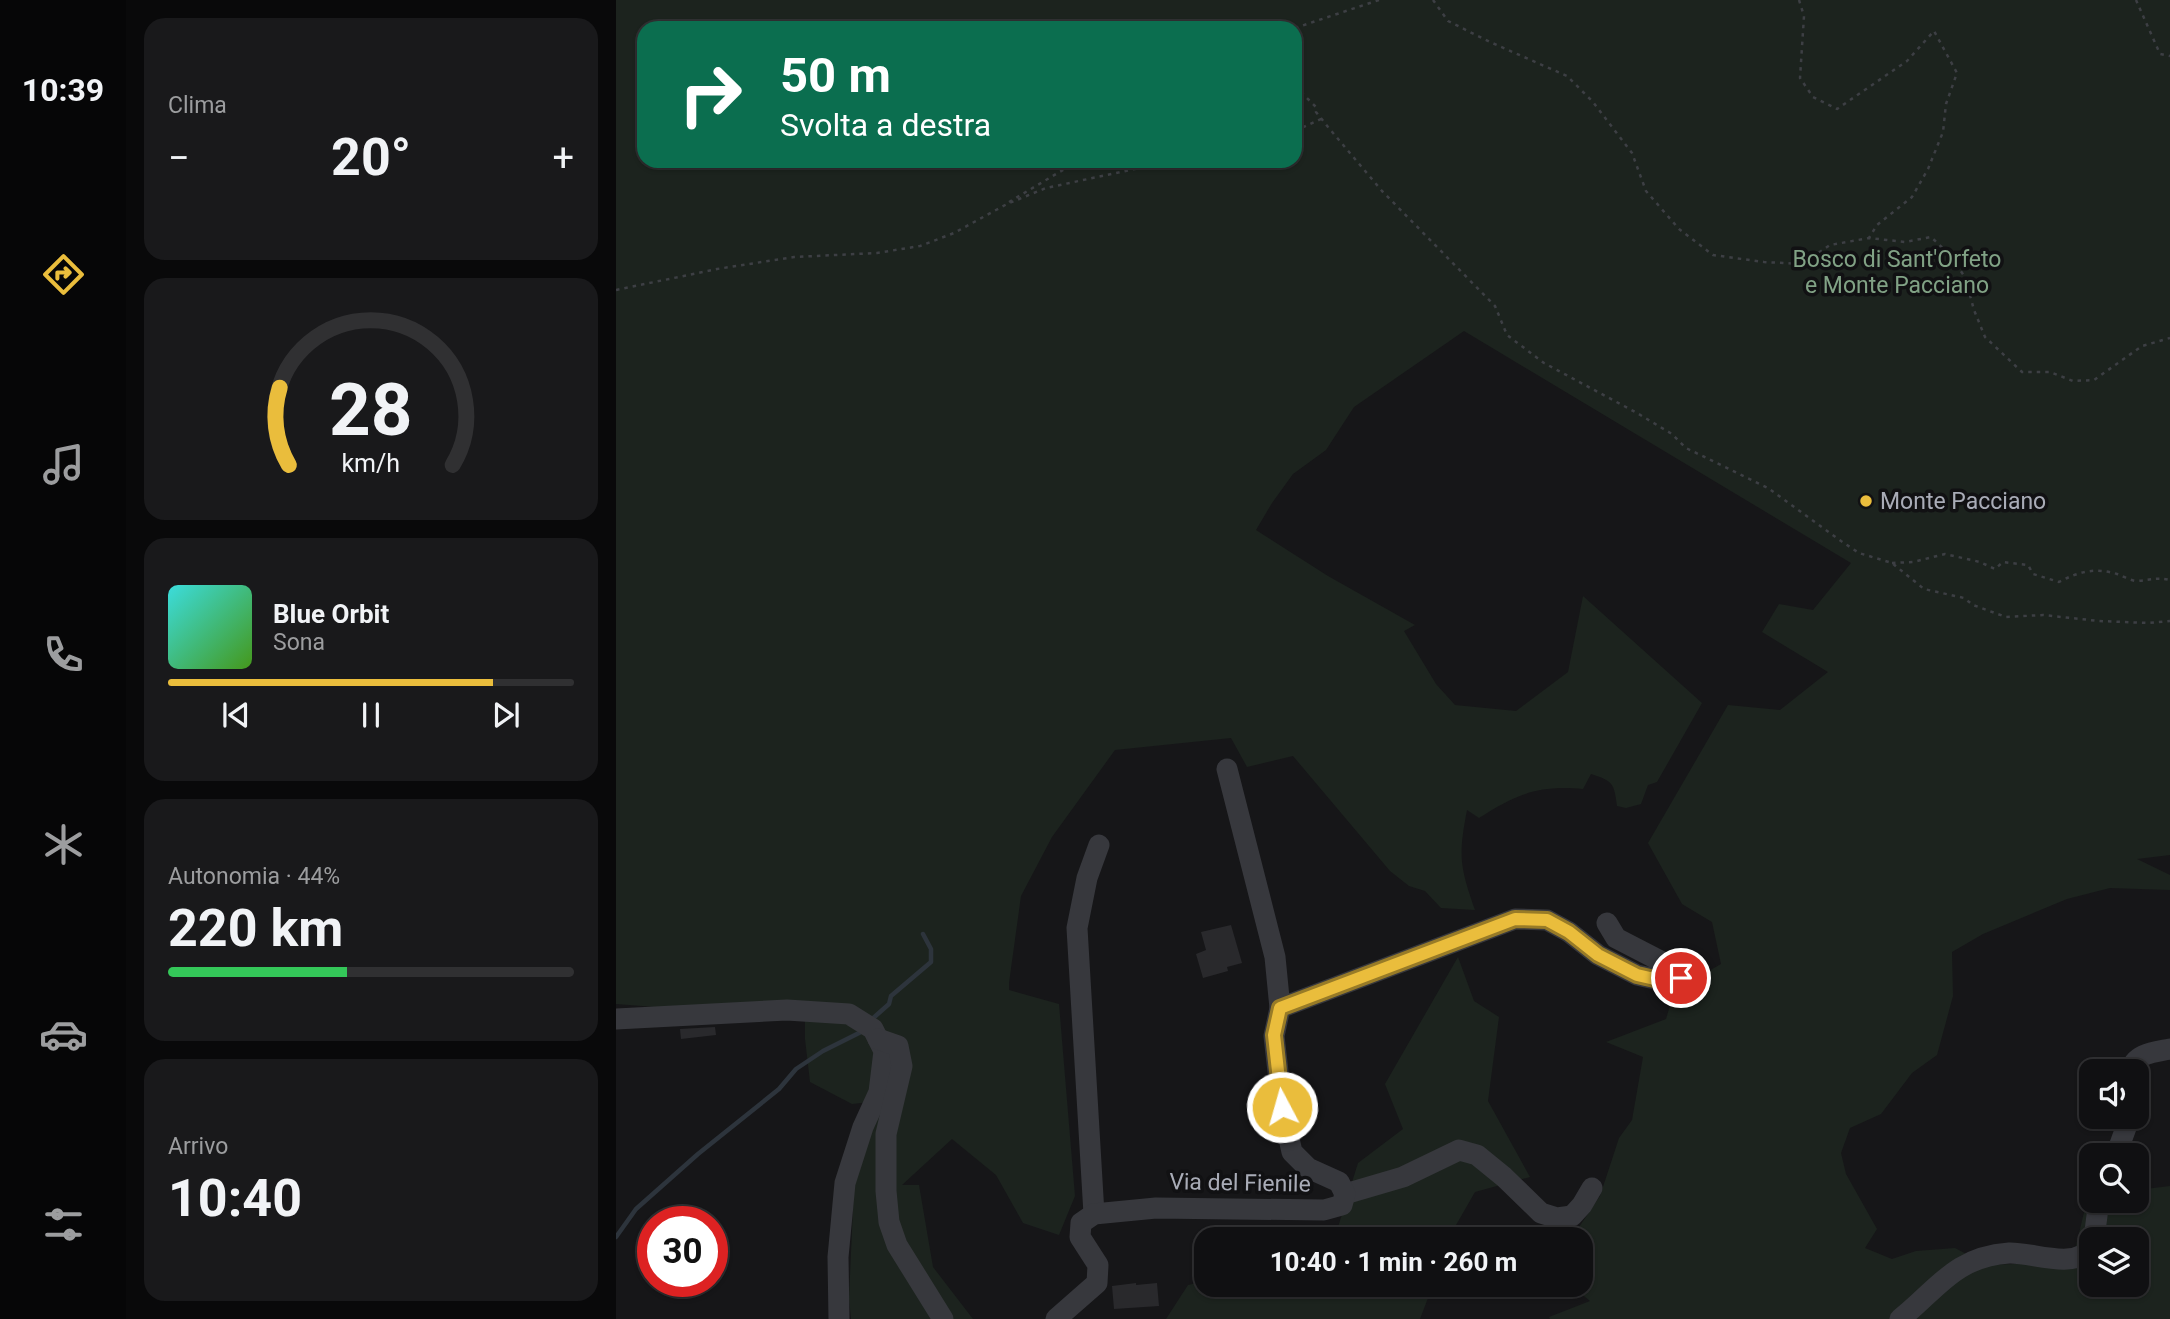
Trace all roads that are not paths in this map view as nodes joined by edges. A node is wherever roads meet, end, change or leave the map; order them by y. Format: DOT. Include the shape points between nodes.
graph roads {
  1 [pos="1227,769"];
  2 [pos="1099,845"];
  3 [pos="1607,923"];
  4 [pos="1280,1008"];
  5 [pos="616,1019"];
  6 [pos="878,1039"];
  7 [pos="2170,1049"];
  8 [pos="2137,1059"];
  9 [pos="1592,1188"];
  10 [pos="1345,1194"];
  11 [pos="1094,1214"];
  12 [pos="2079,1257"];
  13 [pos="839,1319"];
  14 [pos="943,1319"];
  15 [pos="1056,1319"];
  16 [pos="1900,1319"];
  1 -- 4 [label="street, Via del Fienile" via="1275,957"];
  2 -- 11 [label="street" via="1077,928"];
  3 -- 4 [label="street" via="1616,938 1676,969 1681,978 1672,983 1637,975 1547,920 1515,919"];
  4 -- 10 [label="street, Via del Fienile" via="1274,1035 1292,1152 1308,1168 1339,1182"];
  5 -- 6 [label="street" via="787,1010 849,1014 873,1029"];
  6 -- 13 [label="street" via="884,1051 879,1091 845,1183 838,1257"];
  6 -- 14 [label="street" via="898,1046 902,1066 886,1134 889,1222 897,1245"];
  7 -- 8 [label="street"];
  9 -- 10 [label="street" via="1572,1216 1556,1218 1541,1213 1477,1155 1459,1150 1403,1177"];
  10 -- 11 [label="street, Via del Fienile" via="1342,1205 1324,1210 1156,1208"];
  11 -- 15 [label="street" via="1081,1223 1080,1237 1098,1265 1097,1283"];
  12 -- 16 [label="street" via="2011,1253 1956,1268"];
}
